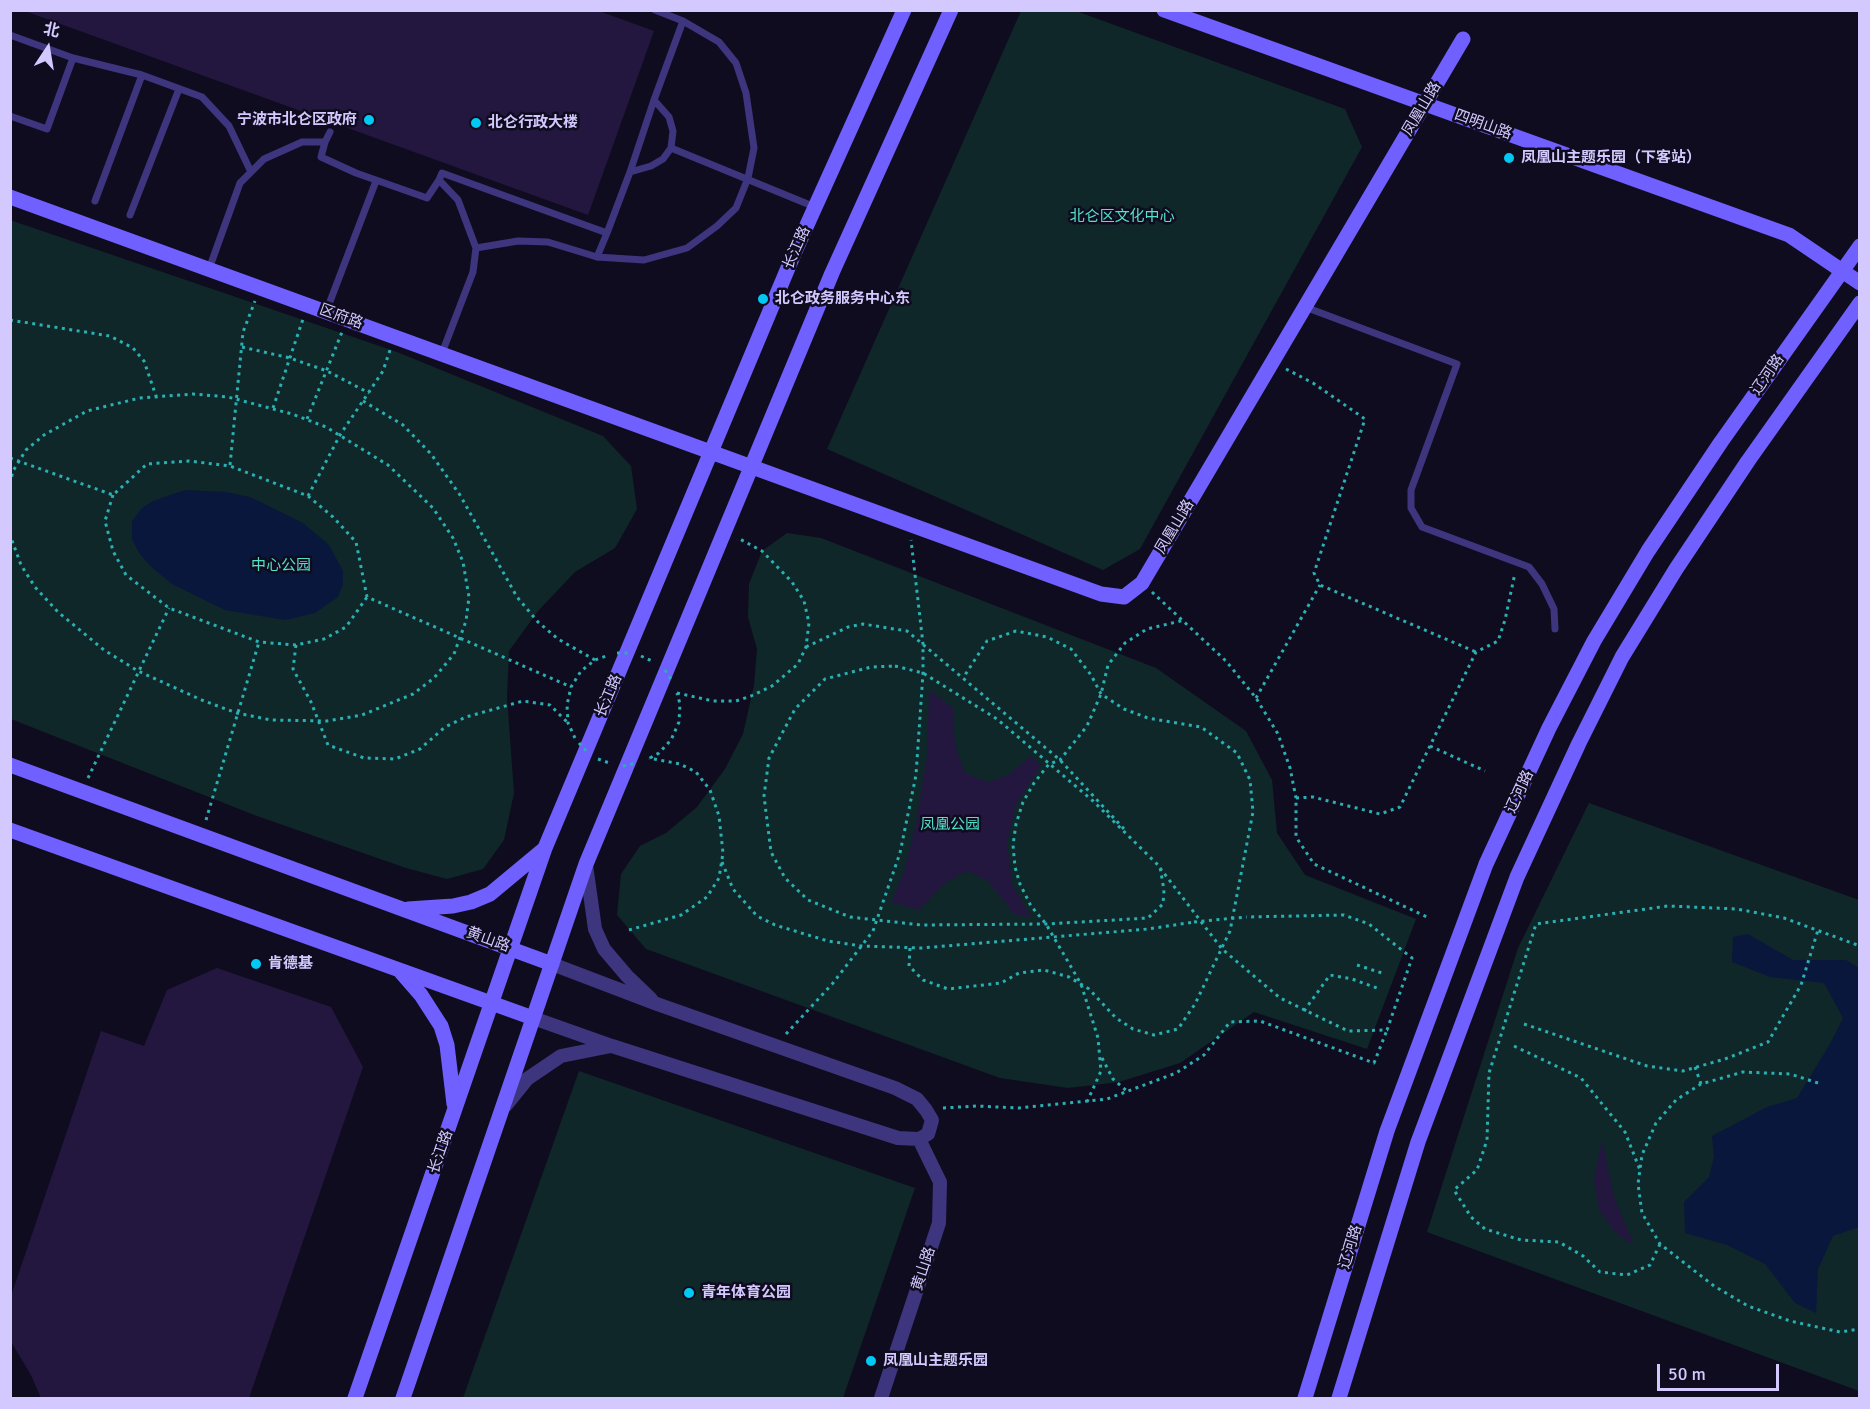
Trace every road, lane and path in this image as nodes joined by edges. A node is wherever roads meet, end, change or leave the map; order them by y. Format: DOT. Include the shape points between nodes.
graph roads {
  1 [pos="655,10"];
  2 [pos="904,10"];
  3 [pos="951,10"];
  4 [pos="1164,10"];
  5 [pos="683,21"];
  6 [pos="10,35"];
  7 [pos="1463,39"];
  8 [pos="73,58"];
  9 [pos="142,75"];
  10 [pos="179,88"];
  11 [pos="654,100"];
  12 [pos="1425,104"];
  13 [pos="10,116"];
  14 [pos="330,132"];
  15 [pos="325,142"];
  16 [pos="671,148"];
  17 [pos="251,172"];
  18 [pos="630,172"];
  19 [pos="748,178"];
  20 [pos="439,180"];
  21 [pos="376,181"];
  22 [pos="10,196"];
  23 [pos="94,201"];
  24 [pos="815,207"];
  25 [pos="130,215"];
  26 [pos="607,233"];
  27 [pos="1860,246"];
  28 [pos="476,248"];
  29 [pos="597,257"];
  30 [pos="209,269"];
  31 [pos="1842,271"];
  32 [pos="1860,283"];
  33 [pos="259,288"];
  34 [pos="1860,303"];
  35 [pos="308,305"];
  36 [pos="1305,307"];
  37 [pos="326,312"];
  38 [pos="347,319"];
  39 [pos="10,320"];
  40 [pos="395,337"];
  41 [pos="242,347"];
  42 [pos="442,354"];
  43 [pos="290,358"];
  44 [pos="1272,362"];
  45 [pos="327,371"];
  46 [pos="369,393"];
  47 [pos="156,396"];
  48 [pos="237,399"];
  49 [pos="363,400"];
  50 [pos="273,408"];
  51 [pos="307,419"];
  52 [pos="340,435"];
  53 [pos="711,452"];
  54 [pos="10,458"];
  55 [pos="19,461"];
  56 [pos="230,466"];
  57 [pos="752,466"];
  58 [pos="10,484"];
  59 [pos="114,495"];
  60 [pos="308,496"];
  61 [pos="909,524"];
  62 [pos="725,531"];
  63 [pos="10,535"];
  64 [pos="1517,562"];
  65 [pos="1142,583"];
  66 [pos="1320,585"];
  67 [pos="366,597"];
  68 [pos="169,608"];
  69 [pos="1185,620"];
  70 [pos="1555,629"];
  71 [pos="460,640"];
  72 [pos="260,642"];
  73 [pos="924,644"];
  74 [pos="296,645"];
  75 [pos="806,648"];
  76 [pos="1476,652"];
  77 [pos="595,660"];
  78 [pos="138,671"];
  79 [pos="923,673"];
  80 [pos="963,678"];
  81 [pos="571,687"];
  82 [pos="677,693"];
  83 [pos="1101,694"];
  84 [pos="1256,698"];
  85 [pos="237,713"];
  86 [pos="318,721"];
  87 [pos="568,723"];
  88 [pos="1430,746"];
  89 [pos="650,758"];
  90 [pos="1059,760"];
  91 [pos="1049,764"];
  92 [pos="10,765"];
  93 [pos="1485,771"];
  94 [pos="82,790"];
  95 [pos="1296,798"];
  96 [pos="10,830"];
  97 [pos="203,834"];
  98 [pos="545,848"];
  99 [pos="722,862"];
  100 [pos="586,864"];
  101 [pos="1160,867"];
  102 [pos="400,909"];
  103 [pos="1427,917"];
  104 [pos="878,920"];
  105 [pos="1046,924"];
  106 [pos="629,930"];
  107 [pos="1818,930"];
  108 [pos="1054,937"];
  109 [pos="861,946"];
  110 [pos="1860,946"];
  111 [pos="511,948"];
  112 [pos="910,948"];
  113 [pos="1222,949"];
  114 [pos="552,964"];
  115 [pos="1357,964"];
  116 [pos="399,969"];
  117 [pos="1382,973"];
  118 [pos="1081,984"];
  119 [pos="1377,988"];
  120 [pos="492,1003"];
  121 [pos="657,1004"];
  122 [pos="1304,1011"];
  123 [pos="533,1018"];
  124 [pos="1524,1024"];
  125 [pos="1387,1030"];
  126 [pos="612,1046"];
  127 [pos="775,1046"];
  128 [pos="1514,1046"];
  129 [pos="1101,1056"];
  130 [pos="1695,1067"];
  131 [pos="1818,1083"];
  132 [pos="1701,1084"];
  133 [pos="1128,1092"];
  134 [pos="1087,1102"];
  135 [pos="926,1110"];
  136 [pos="454,1112"];
  137 [pos="500,1114"];
  138 [pos="919,1139"];
  139 [pos="1640,1170"];
  140 [pos="1660,1244"];
  141 [pos="1860,1329"];
  142 [pos="355,1398"];
  143 [pos="403,1398"];
  144 [pos="881,1398"];
  145 [pos="1305,1398"];
  146 [pos="1340,1398"];
  1 -- 5 [label="lane"];
  2 -- 24 [label="main road, 长江路"];
  3 -- 57 [label="main road" via="832,273"];
  4 -- 12 [label="main road, 四明山路"];
  5 -- 11 [label="lane"];
  5 -- 19 [label="lane" via="719,42 736,63 752,121 754,148"];
  6 -- 8 [label="lane"];
  7 -- 12 [label="main road, 凤凰山路"];
  8 -- 9 [label="lane"];
  8 -- 13 [label="lane" via="47,129"];
  9 -- 10 [label="lane"];
  9 -- 23 [label="lane"];
  10 -- 17 [label="lane" via="202,97 229,126"];
  10 -- 25 [label="lane"];
  11 -- 16 [label="lane" via="669,117 673,131"];
  11 -- 18 [label="lane"];
  12 -- 31 [label="main road, 四明山路" via="1789,235"];
  12 -- 36 [label="main road, 凤凰山路"];
  14 -- 15 [label="lane"];
  15 -- 17 [label="lane" via="302,142 264,159"];
  15 -- 21 [label="lane" via="321,158"];
  16 -- 18 [label="lane" via="663,159"];
  16 -- 19 [label="lane"];
  17 -- 30 [label="lane" via="240,183"];
  18 -- 26 [label="lane"];
  19 -- 24 [label="lane"];
  19 -- 29 [label="lane" via="736,207 687,248 644,260"];
  20 -- 21 [label="lane" via="427,198"];
  20 -- 26 [label="lane" via="442,173"];
  20 -- 28 [label="lane" via="458,200"];
  21 -- 37 [label="lane"];
  22 -- 30 [label="main road, 区府路"];
  24 -- 53 [label="main road, 长江路"];
  26 -- 29 [label="lane"];
  27 -- 31 [label="main road, 辽河路"];
  28 -- 29 [label="lane" via="518,241 548,242"];
  28 -- 42 [label="lane" via="473,272"];
  30 -- 33 [label="main road, 区府路"];
  31 -- 32 [label="main road, 四明山路"];
  31 -- 145 [label="main road, 辽河路" via="1648,551 1594,641 1549,728 1486,864 1387,1131"];
  33 -- 35 [label="main road, 区府路"];
  33 -- 41 [label="path" via="243,332"];
  34 -- 146 [label="main road" via="1676,568 1622,657 1579,743 1517,877 1418,1142"];
  35 -- 37 [label="main road, 区府路"];
  35 -- 43 [label="path"];
  36 -- 44 [label="main road, 凤凰山路"];
  36 -- 64 [label="lane" via="1458,364 1411,490 1411,508 1422,527"];
  37 -- 38 [label="main road, 区府路"];
  38 -- 40 [label="main road, 区府路"];
  38 -- 45 [label="path"];
  39 -- 47 [label="path" via="75,328 118,340 133,348 144,361"];
  40 -- 42 [label="main road, 区府路"];
  40 -- 46 [label="path" via="383,371"];
  41 -- 43 [label="path"];
  41 -- 48 [label="path"];
  42 -- 53 [label="main road, 区府路"];
  43 -- 45 [label="path"];
  43 -- 50 [label="path"];
  44 -- 65 [label="main road, 凤凰山路"];
  44 -- 66 [label="path" via="1313,383 1365,419 1314,573"];
  45 -- 46 [label="path"];
  45 -- 51 [label="path"];
  46 -- 49 [label="path"];
  47 -- 48 [label="path" via="193,394"];
  47 -- 55 [label="path" via="87,411 44,435"];
  48 -- 50 [label="path"];
  48 -- 56 [label="path"];
  49 -- 52 [label="path"];
  49 -- 77 [label="path" via="403,425 431,454 460,495 517,597 538,622 558,639"];
  50 -- 51 [label="path"];
  51 -- 52 [label="path"];
  52 -- 60 [label="path"];
  52 -- 71 [label="path" via="388,465 412,486 453,538 463,562 469,597"];
  53 -- 57 [label="main road"];
  53 -- 98 [label="main road, 长江路"];
  54 -- 55 [label="path"];
  55 -- 58 [label="path"];
  55 -- 59 [label="path"];
  56 -- 59 [label="path" via="189,460 147,464"];
  56 -- 60 [label="path"];
  57 -- 61 [label="main road"];
  57 -- 62 [label="main road"];
  59 -- 68 [label="path" via="105,521 113,552 126,575"];
  60 -- 67 [label="path" via="356,542"];
  61 -- 65 [label="main road" via="1101,594 1124,597"];
  61 -- 73 [label="path"];
  62 -- 75 [label="path" via="762,551 792,582 804,601 809,623"];
  62 -- 100 [label="main road"];
  63 -- 78 [label="path" via="21,565 58,612 104,650"];
  64 -- 70 [label="lane" via="1529,567 1542,584 1554,609"];
  64 -- 76 [label="path" via="1498,641"];
  65 -- 69 [label="path"];
  66 -- 76 [label="path"];
  66 -- 84 [label="path"];
  67 -- 71 [label="path"];
  67 -- 74 [label="path" via="346,627 324,639"];
  68 -- 72 [label="path"];
  68 -- 78 [label="path"];
  69 -- 83 [label="path" via="1147,629 1125,643 1108,665"];
  69 -- 84 [label="path"];
  71 -- 81 [label="path"];
  71 -- 86 [label="path" via="434,678 413,694 362,715"];
  72 -- 74 [label="path"];
  72 -- 85 [label="path"];
  73 -- 75 [label="path" via="907,631 862,624"];
  73 -- 79 [label="path"];
  73 -- 80 [label="path"];
  74 -- 86 [label="path" via="293,669"];
  75 -- 82 [label="path" via="798,664 772,686 751,696 736,701 713,701"];
  76 -- 88 [label="path"];
  77 -- 81 [label="path" via="581,671"];
  77 -- 82 [label="path, bridge" via="613,653 632,653 650,659 665,670"];
  78 -- 85 [label="path"];
  78 -- 94 [label="path"];
  79 -- 91 [label="path" via="997,719"];
  79 -- 104 [label="path" via="916,775 900,853"];
  79 -- 104 [label="path" via="895,666 871,667 825,679 789,719 777,739 765,777 765,822 771,852 785,878 808,900 850,917"];
  80 -- 83 [label="path" via="987,640 1016,631 1047,637 1071,649"];
  80 -- 90 [label="path"];
  81 -- 87 [label="path"];
  82 -- 89 [label="path" via="679,723 671,740"];
  83 -- 90 [label="path" via="1087,726"];
  83 -- 113 [label="path" via="1148,718 1201,727 1237,753 1250,780 1253,812 1230,931"];
  84 -- 95 [label="path" via="1278,734"];
  85 -- 86 [label="path" via="271,720"];
  85 -- 97 [label="path"];
  86 -- 87 [label="path" via="328,745 364,758 395,759 420,749 445,727 466,717 523,701 550,705"];
  87 -- 89 [label="path, bridge" via="589,754 605,762 623,766"];
  88 -- 93 [label="path"];
  88 -- 95 [label="path" via="1400,807 1380,814 1313,797"];
  89 -- 99 [label="path" via="696,772 710,790 719,816"];
  90 -- 91 [label="path"];
  90 -- 101 [label="path"];
  91 -- 101 [label="path"];
  91 -- 105 [label="path" via="1023,802 1013,845 1020,884"];
  92 -- 94 [label="main road, 黄山路"];
  94 -- 97 [label="main road, 黄山路"];
  95 -- 103 [label="path" via="1296,837 1314,864"];
  96 -- 116 [label="main road"];
  97 -- 102 [label="main road, 黄山路"];
  98 -- 102 [label="main road" via="490,894 471,902"];
  98 -- 111 [label="main road, 长江路"];
  99 -- 106 [label="path" via="719,878 707,897 681,915"];
  99 -- 109 [label="path" via="733,889 757,916 828,941"];
  100 -- 114 [label="main road"];
  100 -- 121 [label="street" via="595,929 603,949"];
  101 -- 105 [label="path" via="1163,904 1148,918"];
  101 -- 113 [label="path"];
  102 -- 111 [label="main road, 黄山路"];
  104 -- 105 [label="path" via="921,925"];
  104 -- 109 [label="path"];
  105 -- 108 [label="path"];
  107 -- 110 [label="path"];
  107 -- 130 [label="path" via="1801,985 1768,1042"];
  107 -- 140 [label="path" via="1784,918 1737,909 1668,906 1536,924 1489,1073 1487,1140 1478,1170 1454,1190 1471,1217 1485,1229 1521,1240 1558,1242 1583,1256 1600,1272 1627,1275 1650,1265"];
  108 -- 112 [label="path"];
  108 -- 118 [label="path"];
  108 -- 125 [label="path, bridge" via="1223,919 1344,915 1369,924 1412,958"];
  109 -- 112 [label="path"];
  109 -- 127 [label="path"];
  111 -- 114 [label="main road, 黄山路"];
  111 -- 120 [label="main road, 长江路"];
  112 -- 118 [label="path" via="909,966 923,980 948,989 1001,983 1019,973 1044,970"];
  113 -- 118 [label="path" via="1178,1029 1154,1035 1132,1029 1116,1018"];
  113 -- 122 [label="path" via="1280,998"];
  114 -- 121 [label="street, 黄山路"];
  114 -- 123 [label="main road"];
  115 -- 117 [label="path"];
  116 -- 120 [label="main road"];
  116 -- 136 [label="main road" via="441,1026 450,1064"];
  118 -- 129 [label="path"];
  119 -- 122 [label="path" via="1330,975"];
  120 -- 123 [label="main road"];
  120 -- 136 [label="main road, 长江路"];
  121 -- 127 [label="street, 黄山路"];
  122 -- 125 [label="path" via="1348,1031"];
  123 -- 126 [label="street"];
  123 -- 137 [label="main road"];
  124 -- 130 [label="path" via="1647,1066 1683,1071"];
  125 -- 133 [label="path" via="1374,1063 1260,1021 1230,1022 1204,1055 1176,1073"];
  126 -- 137 [label="street" via="561,1056 527,1079"];
  126 -- 138 [label="street" via="898,1138"];
  127 -- 135 [label="street, 黄山路" via="895,1088 917,1099"];
  128 -- 139 [label="path" via="1581,1078 1625,1132"];
  129 -- 133 [label="path" via="1110,1074"];
  129 -- 134 [label="path" via="1101,1071"];
  130 -- 132 [label="path"];
  131 -- 132 [label="path" via="1790,1074 1743,1072"];
  132 -- 139 [label="path" via="1676,1100 1656,1123"];
  133 -- 134 [label="path"];
  134 -- 135 [label="path"];
  135 -- 138 [label="street" via="932,1120 928,1134"];
  136 -- 142 [label="main road, 长江路"];
  137 -- 143 [label="main road"];
  138 -- 144 [label="street, 黄山路" via="940,1182 939,1223"];
  139 -- 140 [label="path" via="1642,1213"];
  140 -- 141 [label="path" via="1714,1286 1748,1306 1790,1321 1840,1332"];
}
